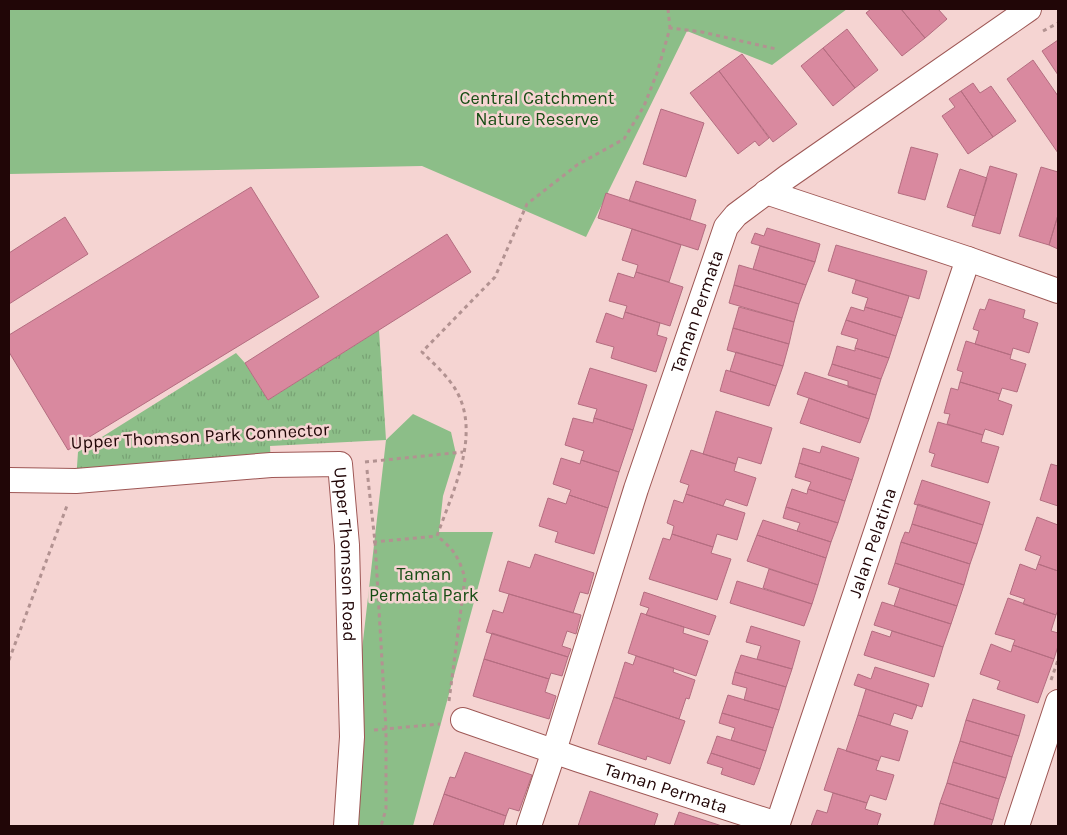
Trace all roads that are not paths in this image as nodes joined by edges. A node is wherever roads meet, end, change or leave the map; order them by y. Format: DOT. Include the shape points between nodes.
graph roads {
  1 [pos="1029,9"];
  2 [pos="766,192"];
  3 [pos="968,259"];
  4 [pos="1058,291"];
  5 [pos="9,480"];
  6 [pos="1058,702"];
  7 [pos="456,722"];
  8 [pos="554,751"];
  9 [pos="777,825"];
  10 [pos="346,826"];
  11 [pos="529,826"];
  12 [pos="1018,826"];
  1 -- 2 [label="street, Taman Permata"];
  2 -- 3 [label="street"];
  2 -- 8 [label="street, Taman Permata" via="726,227 636,489"];
  3 -- 4 [label="street"];
  3 -- 9 [label="street, Jalan Pelatina"];
  5 -- 10 [label="street, Upper Thomson Road" via="76,481 271,465 340,464 352,732"];
  6 -- 12 [label="street"];
  7 -- 8 [label="street, Taman Permata"];
  8 -- 9 [label="street, Taman Permata"];
  8 -- 11 [label="street, Taman Permata"];
}
